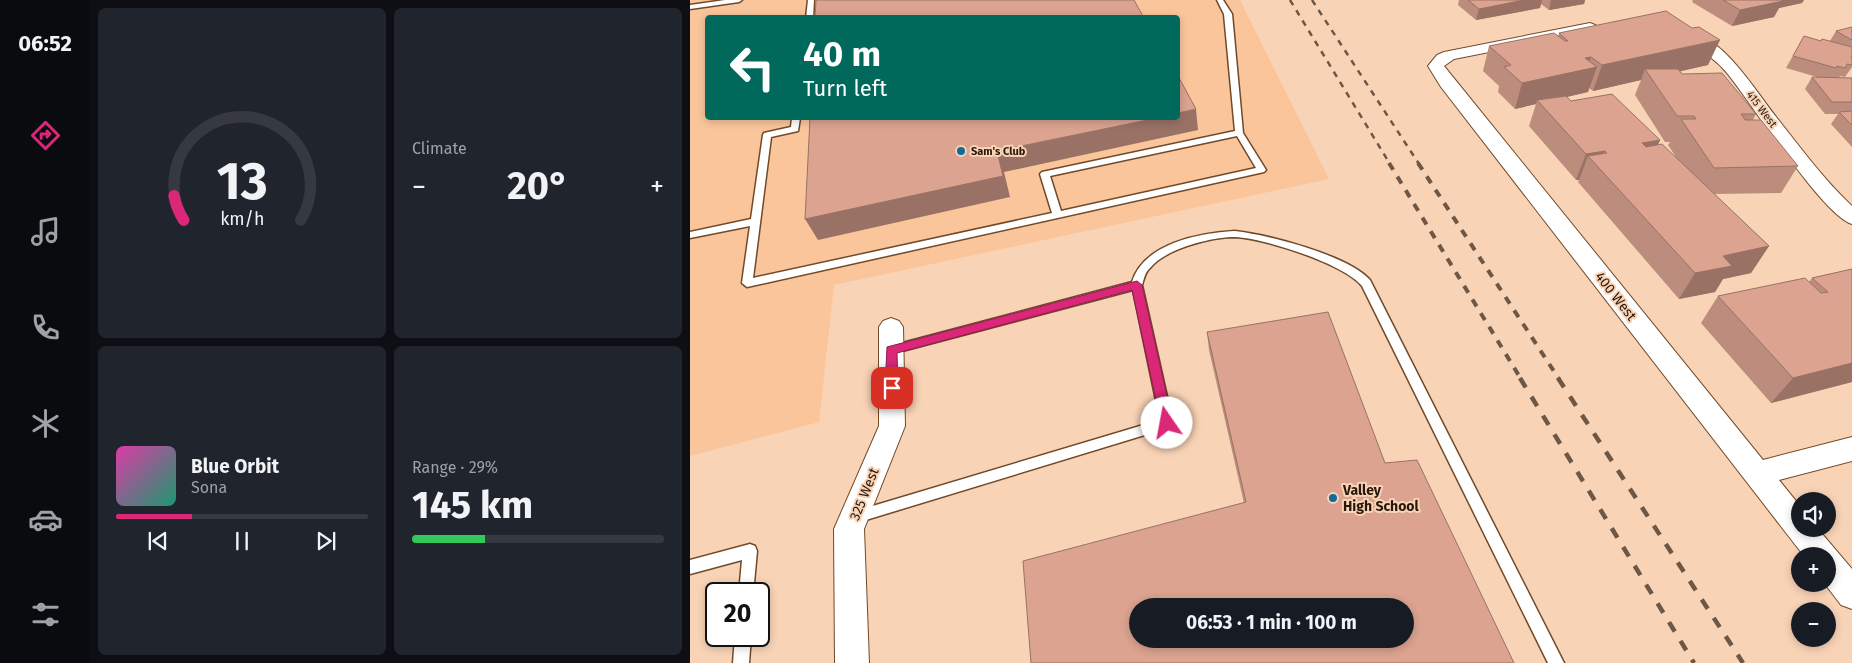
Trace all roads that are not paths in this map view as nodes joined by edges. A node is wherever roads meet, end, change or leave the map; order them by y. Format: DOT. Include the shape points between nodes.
graph roads {
  1 [pos="740,0"];
  2 [pos="811,0"];
  3 [pos="1220,0"];
  4 [pos="690,7"];
  5 [pos="809,15"];
  6 [pos="1606,24"];
  7 [pos="1673,26"];
  8 [pos="796,120"];
  9 [pos="1240,133"];
  10 [pos="1057,215"];
  11 [pos="1852,217"];
  12 [pos="756,221"];
  13 [pos="690,235"];
  14 [pos="1137,285"];
  15 [pos="891,338"];
  16 [pos="1852,449"];
  17 [pos="1757,474"];
  18 [pos="1791,517"];
  19 [pos="854,518"];
  20 [pos="1807,537"];
  21 [pos="1815,547"];
  22 [pos="690,567"];
  23 [pos="1836,573"];
  24 [pos="747,582"];
  25 [pos="1852,594"];
  26 [pos="742,647"];
  27 [pos="741,663"];
  28 [pos="852,663"];
  29 [pos="1556,663"];
  1 -- 4 [label="lane"];
  2 -- 5 [label="lane"];
  3 -- 9 [label="lane" via="1228,14"];
  6 -- 17 [label="street, 400 West" via="1450,55 1438,62 1437,71"];
  7 -- 11 [label="street, 415 West" via="1728,65 1836,202"];
  8 -- 12 [label="lane" via="795,130 767,134"];
  9 -- 10 [label="lane" via="1045,174"];
  9 -- 10 [label="lane" via="1261,170"];
  10 -- 12 [label="lane" via="747,283"];
  12 -- 13 [label="lane"];
  14 -- 15 [label="lane"];
  14 -- 19 [label="lane" via="1167,423"];
  14 -- 29 [label="lane" via="1139,273 1167,250 1234,234 1268,240 1341,265 1366,281"];
  15 -- 19 [label="street, 325 West" via="892,426"];
  16 -- 17 [label="street"];
  17 -- 18 [label="street, 400 West"];
  19 -- 28 [label="street, 325 West" via="849,530"];
  20 -- 21 [label="street, 400 West"];
  22 -- 24 [label="lane" via="750,551"];
  23 -- 25 [label="street"];
  26 -- 27 [label="lane"];
}
